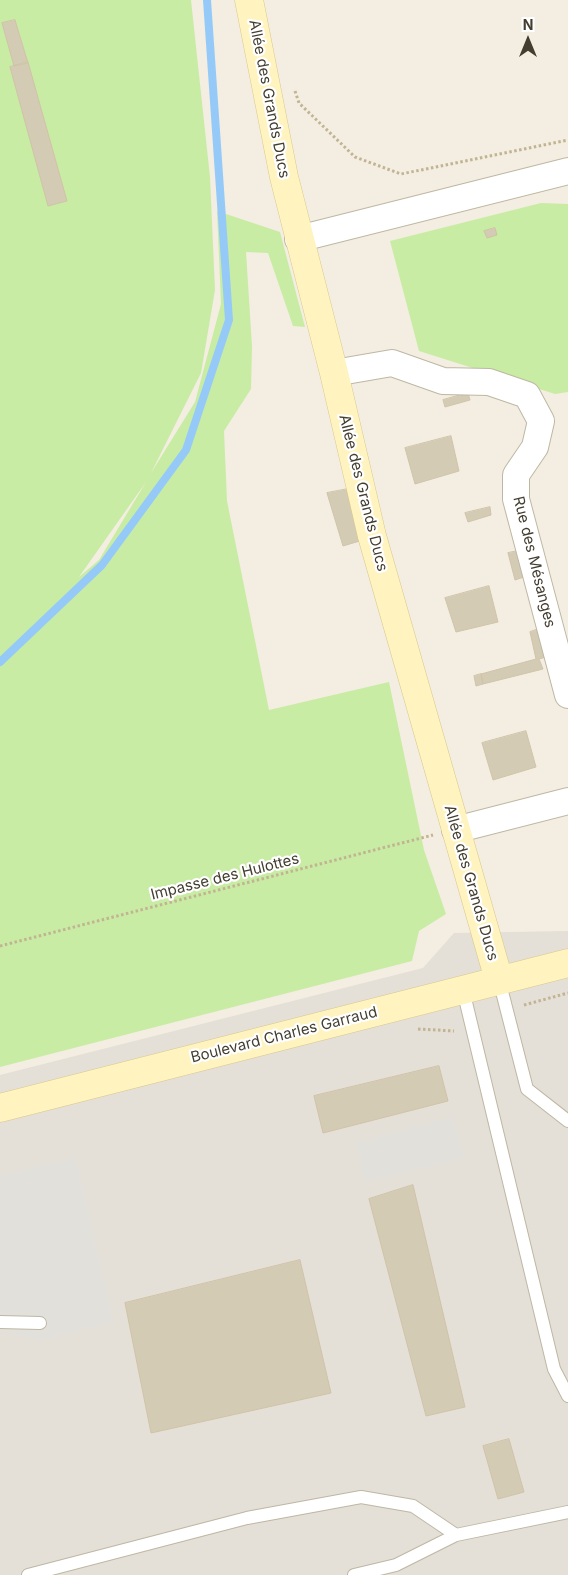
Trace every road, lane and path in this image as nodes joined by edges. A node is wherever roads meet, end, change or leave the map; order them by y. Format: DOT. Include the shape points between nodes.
graph roads {
  1 [pos="249,0"];
  2 [pos="294,86"];
  3 [pos="568,140"];
  4 [pos="568,171"];
  5 [pos="298,239"];
  6 [pos="334,373"];
  7 [pos="568,695"];
  8 [pos="568,801"];
  9 [pos="455,830"];
  10 [pos="0,946"];
  11 [pos="568,963"];
  12 [pos="499,980"];
  13 [pos="463,990"];
  14 [pos="0,1108"];
  15 [pos="568,1121"];
  16 [pos="0,1322"];
  17 [pos="40,1323"];
  18 [pos="568,1396"];
  19 [pos="568,1512"];
  20 [pos="456,1535"];
  21 [pos="28,1575"];
  22 [pos="354,1575"];
  1 -- 5 [label="main road, Allée des Grands Ducs"];
  2 -- 3 [label="path" via="299,103 355,157 401,174"];
  4 -- 5 [label="street"];
  5 -- 6 [label="main road, Allée des Grands Ducs"];
  6 -- 7 [label="street, Rue des Mésanges" via="392,363 443,381 488,382 527,395 541,421 535,447 516,474 516,498"];
  6 -- 9 [label="main road, Allée des Grands Ducs" via="372,536"];
  8 -- 9 [label="street"];
  9 -- 10 [label="path, Impasse des Hulottes"];
  9 -- 12 [label="main road, Allée des Grands Ducs"];
  11 -- 12 [label="main road, Boulevard Charles Garraud"];
  12 -- 13 [label="main road, Boulevard Charles Garraud"];
  12 -- 15 [label="lane" via="528,1089"];
  13 -- 14 [label="main road, Boulevard Charles Garraud"];
  13 -- 18 [label="lane" via="554,1369"];
  16 -- 17 [label="lane"];
  19 -- 20 [label="lane"];
  20 -- 21 [label="lane" via="413,1506 362,1497 247,1518"];
  20 -- 22 [label="lane" via="396,1565"];
}
